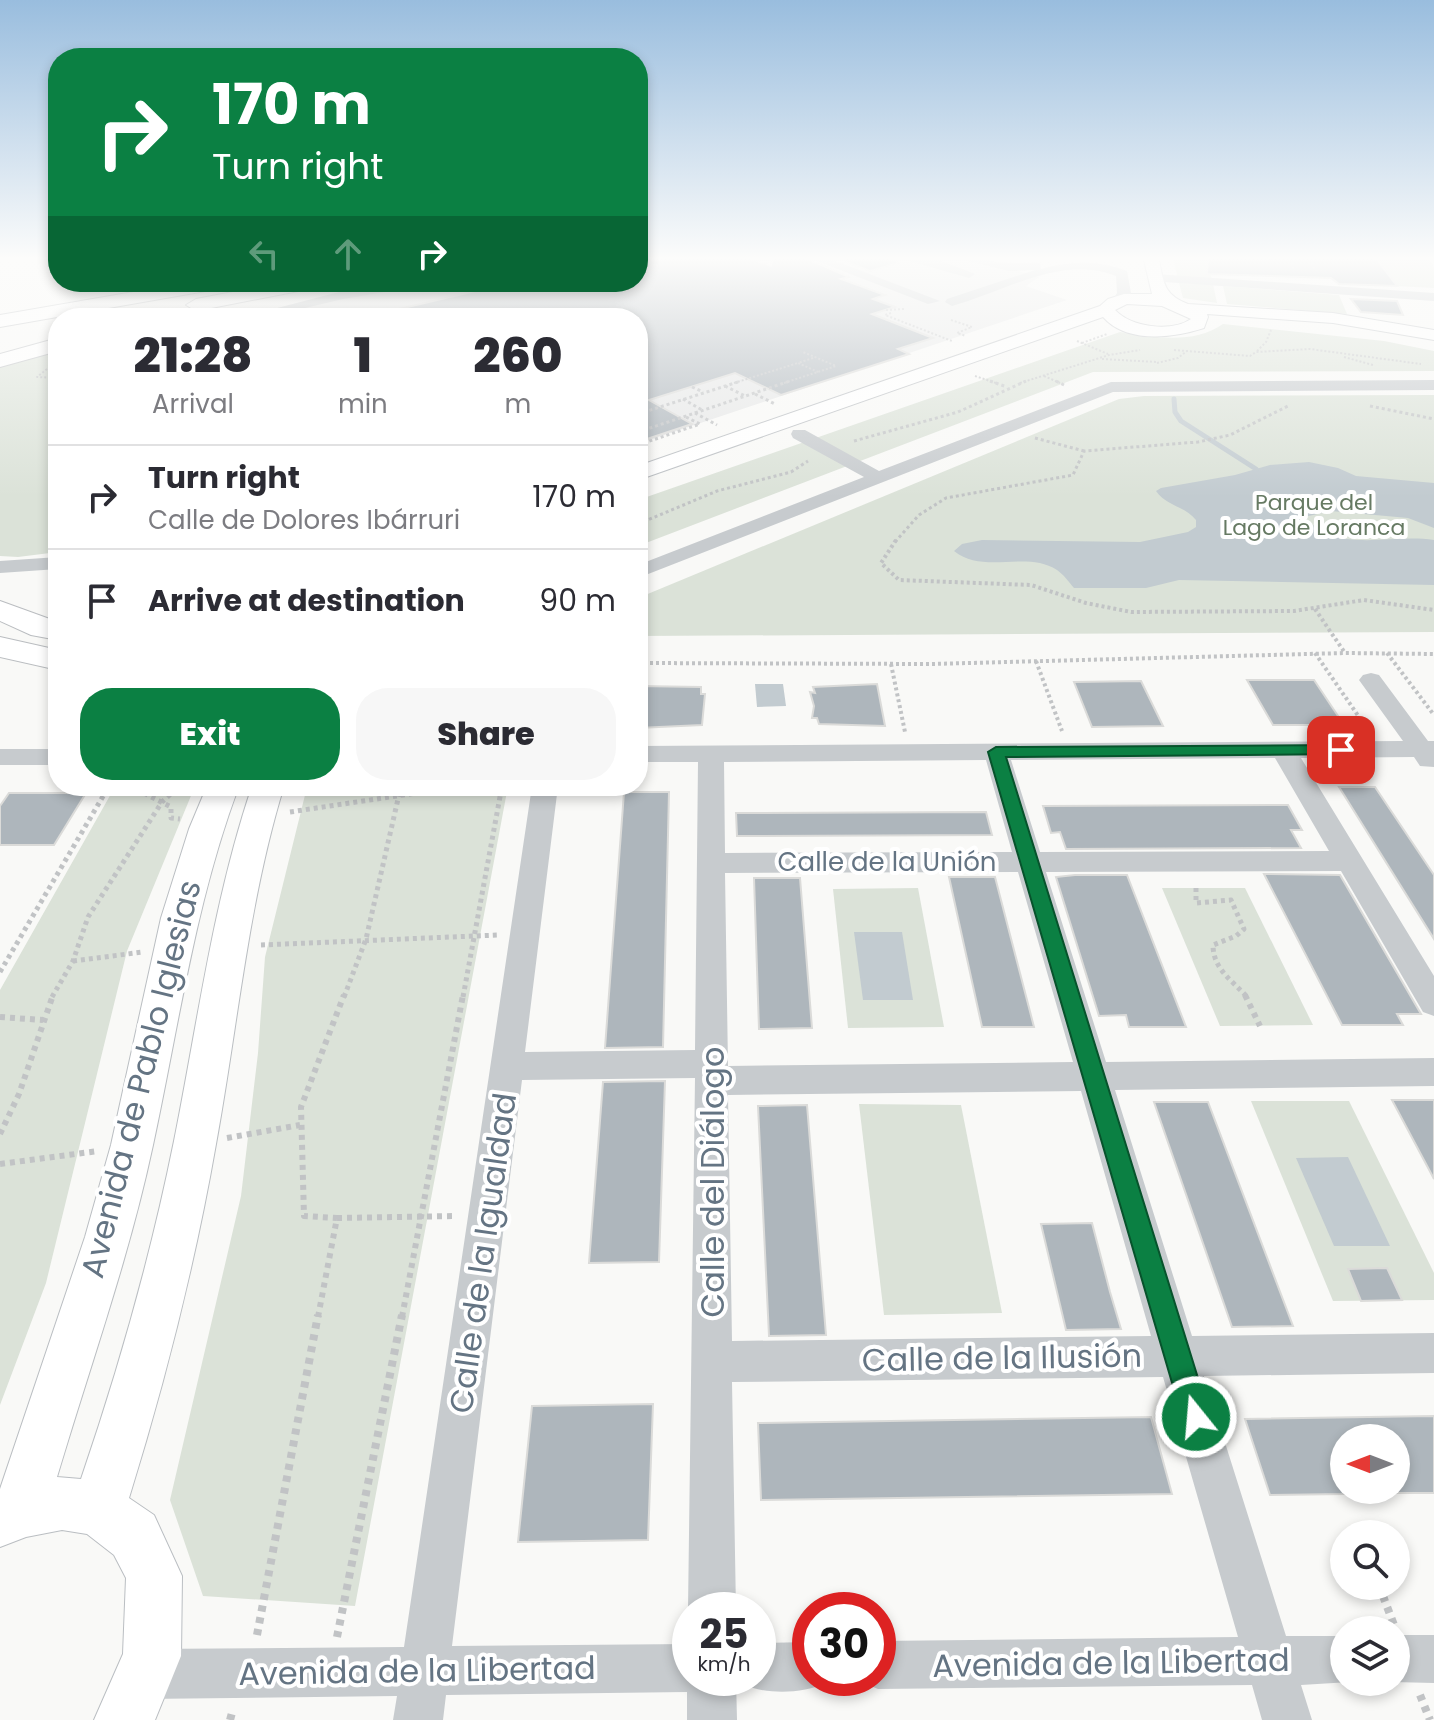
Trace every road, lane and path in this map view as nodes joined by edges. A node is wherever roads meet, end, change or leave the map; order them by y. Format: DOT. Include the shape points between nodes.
graph roads {
  1 [pos="25,336"];
  2 [pos="940,336"];
  3 [pos="1025,336"];
  4 [pos="1075,336"];
  5 [pos="1268,336"];
  6 [pos="1381,336"];
  7 [pos="0,341"];
  8 [pos="952,341"];
  9 [pos="48,343"];
  10 [pos="48,345"];
  11 [pos="1434,345"];
  12 [pos="0,349"];
  13 [pos="1187,351"];
  14 [pos="803,352"];
  15 [pos="1256,352"];
  16 [pos="1338,353"];
  17 [pos="815,357"];
  18 [pos="1097,359"];
  19 [pos="0,361"];
  20 [pos="1157,362"];
  21 [pos="798,363"];
  22 [pos="842,365"];
  23 [pos="836,366"];
  24 [pos="1382,367"];
  25 [pos="1163,368"];
  26 [pos="47,369"];
  27 [pos="819,372"];
  28 [pos="968,373"];
  29 [pos="1044,376"];
  30 [pos="48,378"];
  31 [pos="1064,385"];
  32 [pos="1434,385"];
  33 [pos="725,386"];
  34 [pos="692,387"];
  35 [pos="1008,387"];
  36 [pos="703,393"];
  37 [pos="754,393"];
  38 [pos="746,396"];
  39 [pos="683,399"];
  40 [pos="772,403"];
  41 [pos="1294,405"];
  42 [pos="1366,406"];
  43 [pos="703,410"];
  44 [pos="648,411"];
  45 [pos="695,413"];
  46 [pos="685,416"];
  47 [pos="1434,419"];
  48 [pos="714,423"];
  49 [pos="648,429"];
  50 [pos="1002,429"];
  51 [pos="799,434"];
  52 [pos="648,442"];
  53 [pos="1084,451"];
  54 [pos="648,469"];
  55 [pos="880,479"];
  56 [pos="648,487"];
  57 [pos="48,562"];
  58 [pos="0,567"];
  59 [pos="648,568"];
  60 [pos="1315,609"];
  61 [pos="0,610"];
  62 [pos="1434,610"];
  63 [pos="48,629"];
  64 [pos="6,648"];
  65 [pos="1315,653"];
  66 [pos="1345,653"];
  67 [pos="1387,653"];
  68 [pos="1434,654"];
  69 [pos="48,658"];
  70 [pos="1036,661"];
  71 [pos="648,663"];
  72 [pos="891,664"];
  73 [pos="1371,680"];
  74 [pos="1434,715"];
  75 [pos="1371,734"];
  76 [pos="1064,736"];
  77 [pos="906,737"];
  78 [pos="1284,751"];
  79 [pos="996,752"];
  80 [pos="648,754"];
  81 [pos="711,754"];
  82 [pos="1430,755"];
  83 [pos="0,757"];
  84 [pos="48,757"];
  85 [pos="103,796"];
  86 [pos="168,796"];
  87 [pos="219,796"];
  88 [pos="265,796"];
  89 [pos="399,796"];
  90 [pos="500,796"];
  91 [pos="544,796"];
  92 [pos="1349,861"];
  93 [pos="1029,862"];
  94 [pos="712,863"];
  95 [pos="1196,888"];
  96 [pos="526,933"];
  97 [pos="474,936"];
  98 [pos="366,939"];
  99 [pos="228,947"];
  100 [pos="170,948"];
  101 [pos="73,961"];
  102 [pos="0,972"];
  103 [pos="1434,1003"];
  104 [pos="0,1017"];
  105 [pos="43,1020"];
  106 [pos="1260,1026"];
  107 [pos="508,1066"];
  108 [pos="1434,1072"];
  109 [pos="713,1073"];
  110 [pos="1094,1076"];
  111 [pos="0,1134"];
  112 [pos="422,1216"];
  113 [pos="488,1217"];
  114 [pos="337,1218"];
  115 [pos="1434,1353"];
  116 [pos="1178,1356"];
  117 [pos="713,1362"];
  118 [pos="98,1509"];
  119 [pos="10,1516"];
  120 [pos="712,1592"];
  121 [pos="1410,1659"];
  122 [pos="1434,1659"];
  123 [pos="1330,1660"];
  124 [pos="1269,1661"];
  125 [pos="896,1665"];
  126 [pos="672,1668"];
  127 [pos="426,1671"];
  128 [pos="331,1672"];
  129 [pos="244,1673"];
  130 [pos="711,1696"];
  131 [pos="134,1697"];
  132 [pos="230,1720"];
  133 [pos="418,1720"];
  134 [pos="712,1720"];
  135 [pos="1287,1720"];
  1 -- 7 [label="highway"];
  2 -- 8 [label="path"];
  3 -- 54 [label="main road"];
  4 -- 28 [label="main road"];
  5 -- 15 [label="path"];
  6 -- 11 [label="main road"];
  9 -- 12 [label="highway"];
  10 -- 19 [label="highway"];
  13 -- 20 [label="path"];
  14 -- 17 [label="path"];
  16 -- 24 [label="path"];
  17 -- 21 [label="path"];
  17 -- 23 [label="path"];
  18 -- 20 [label="path"];
  20 -- 25 [label="path"];
  21 -- 27 [label="path"];
  21 -- 33 [label="path"];
  22 -- 23 [label="path"];
  23 -- 27 [label="path"];
  26 -- 30 [label="path" via="37,377"];
  27 -- 37 [label="path"];
  28 -- 35 [label="path"];
  28 -- 51 [label="main road"];
  29 -- 31 [label="path"];
  32 -- 50 [label="street" via="1111,387"];
  33 -- 36 [label="path"];
  33 -- 38 [label="path"];
  34 -- 36 [label="path"];
  36 -- 39 [label="path"];
  37 -- 38 [label="path"];
  37 -- 40 [label="path"];
  38 -- 43 [label="path"];
  39 -- 43 [label="path"];
  39 -- 44 [label="path"];
  41 -- 53 [label="path" via="1206,440"];
  42 -- 47 [label="path"];
  43 -- 45 [label="path"];
  45 -- 46 [label="path"];
  45 -- 48 [label="path"];
  46 -- 49 [label="path"];
  46 -- 52 [label="path" via="700,424"];
  50 -- 53 [label="path"];
  50 -- 55 [label="street"];
  51 -- 55 [label="street"];
  51 -- 56 [label="main road"];
  53 -- 60 [label="path" via="1073,475 934,503 881,563 899,580 1031,585 1131,612"];
  55 -- 59 [label="street"];
  57 -- 58 [label="street"];
  60 -- 62 [label="path" via="1364,600"];
  60 -- 66 [label="path"];
  61 -- 63 [label="highway"];
  64 -- 69 [label="highway"];
  65 -- 66 [label="path"];
  65 -- 70 [label="path"];
  65 -- 75 [label="path"];
  66 -- 67 [label="path"];
  67 -- 68 [label="path"];
  67 -- 74 [label="path"];
  70 -- 72 [label="path"];
  70 -- 76 [label="path"];
  71 -- 72 [label="path"];
  72 -- 77 [label="path"];
  73 -- 82 [label="street"];
  78 -- 79 [label="street"];
  78 -- 82 [label="street"];
  78 -- 92 [label="street"];
  79 -- 81 [label="street"];
  79 -- 93 [label="street"];
  80 -- 81 [label="street"];
  81 -- 94 [label="street, Calle del Diálogo"];
  83 -- 84 [label="street"];
  85 -- 102 [label="path"];
  86 -- 101 [label="path" via="88,917"];
  87 -- 100 [label="main road, Avenida de Pablo Iglesias"];
  88 -- 99 [label="main road, Avenida de Pablo Iglesias"];
  89 -- 98 [label="path"];
  90 -- 97 [label="path"];
  91 -- 96 [label="street, Calle de la Igualdad"];
  92 -- 93 [label="street, Calle de la Unión"];
  92 -- 103 [label="street"];
  93 -- 94 [label="street, Calle de la Unión"];
  93 -- 110 [label="street"];
  94 -- 109 [label="street, Calle del Diálogo"];
  95 -- 106 [label="path" via="1196,903 1231,900 1237,912 1244,929 1213,945 1212,954 1220,971 1248,997"];
  96 -- 97 [label="path"];
  96 -- 107 [label="street, Calle de la Igualdad"];
  97 -- 98 [label="path"];
  97 -- 112 [label="path"];
  98 -- 99 [label="path"];
  98 -- 114 [label="path" via="301,1107 304,1216"];
  99 -- 118 [label="main road, Avenida de Pablo Iglesias" via="195,1143 161,1300"];
  100 -- 101 [label="path"];
  100 -- 119 [label="main road, Avenida de Pablo Iglesias" via="131,1147 86,1303"];
  101 -- 105 [label="path"];
  104 -- 105 [label="path"];
  105 -- 111 [label="path"];
  107 -- 109 [label="street"];
  107 -- 113 [label="street, Calle de la Igualdad"];
  108 -- 110 [label="street"];
  109 -- 110 [label="street"];
  109 -- 117 [label="street, Calle del Diálogo"];
  110 -- 116 [label="street"];
  112 -- 113 [label="path"];
  112 -- 114 [label="path"];
  112 -- 128 [label="path"];
  113 -- 127 [label="street, Calle de la Igualdad"];
  114 -- 129 [label="path" via="260,1624"];
  115 -- 116 [label="street, Calle de la Ilusión"];
  116 -- 117 [label="street, Calle de la Ilusión"];
  116 -- 124 [label="street"];
  117 -- 120 [label="street, Calle del Diálogo"];
  118 -- 119 [label="main road" via="62,1503"];
  118 -- 131 [label="main road" via="134,1535 154,1576 152,1656"];
  121 -- 122 [label="street"];
  123 -- 124 [label="street, Avenida de la Libertad"];
  124 -- 125 [label="street, Avenida de la Libertad"];
  124 -- 135 [label="street"];
  126 -- 127 [label="street, Avenida de la Libertad"];
  127 -- 128 [label="street, Avenida de la Libertad"];
  127 -- 133 [label="street, Calle de la Igualdad"];
  128 -- 129 [label="street, Avenida de la Libertad"];
  129 -- 131 [label="street, Avenida de la Libertad"];
  129 -- 132 [label="path"];
  130 -- 134 [label="street"];
}
